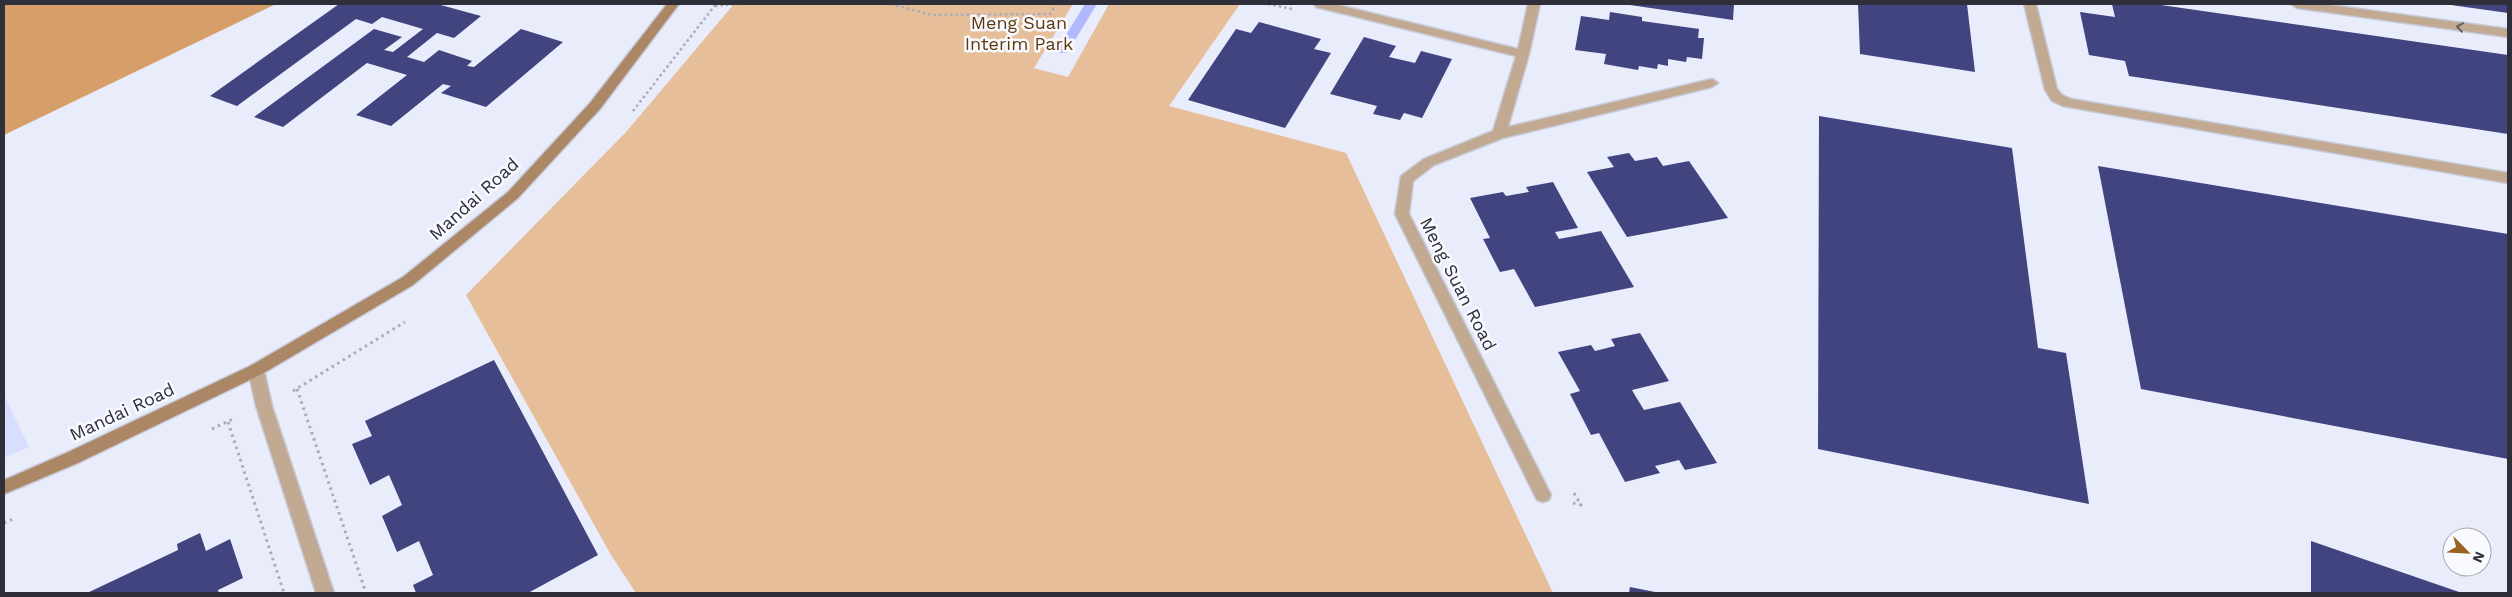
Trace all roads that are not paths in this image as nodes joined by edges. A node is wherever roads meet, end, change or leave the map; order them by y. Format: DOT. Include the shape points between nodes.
graph roads {
  1 [pos="673,4"];
  2 [pos="1320,4"];
  3 [pos="1534,4"];
  4 [pos="2030,4"];
  5 [pos="2297,4"];
  6 [pos="2508,33"];
  7 [pos="1522,54"];
  8 [pos="1712,83"];
  9 [pos="1499,134"];
  10 [pos="2508,178"];
  11 [pos="256,370"];
  12 [pos="4,487"];
  13 [pos="1543,495"];
  14 [pos="325,593"];
  1 -- 11 [label="main road, Mandai Road" via="595,106 513,195 408,281"];
  2 -- 7 [label="street"];
  3 -- 7 [label="street"];
  4 -- 10 [label="street" via="2051,90 2057,98 2068,103"];
  6 -- 5 [label="street, one-way"];
  7 -- 9 [label="street"];
  8 -- 9 [label="street, Meng Suan Road"];
  9 -- 13 [label="street, Meng Suan Road" via="1429,162 1406,180 1402,214"];
  11 -- 12 [label="main road, Mandai Road"];
  11 -- 14 [label="street" via="264,406"];
}
